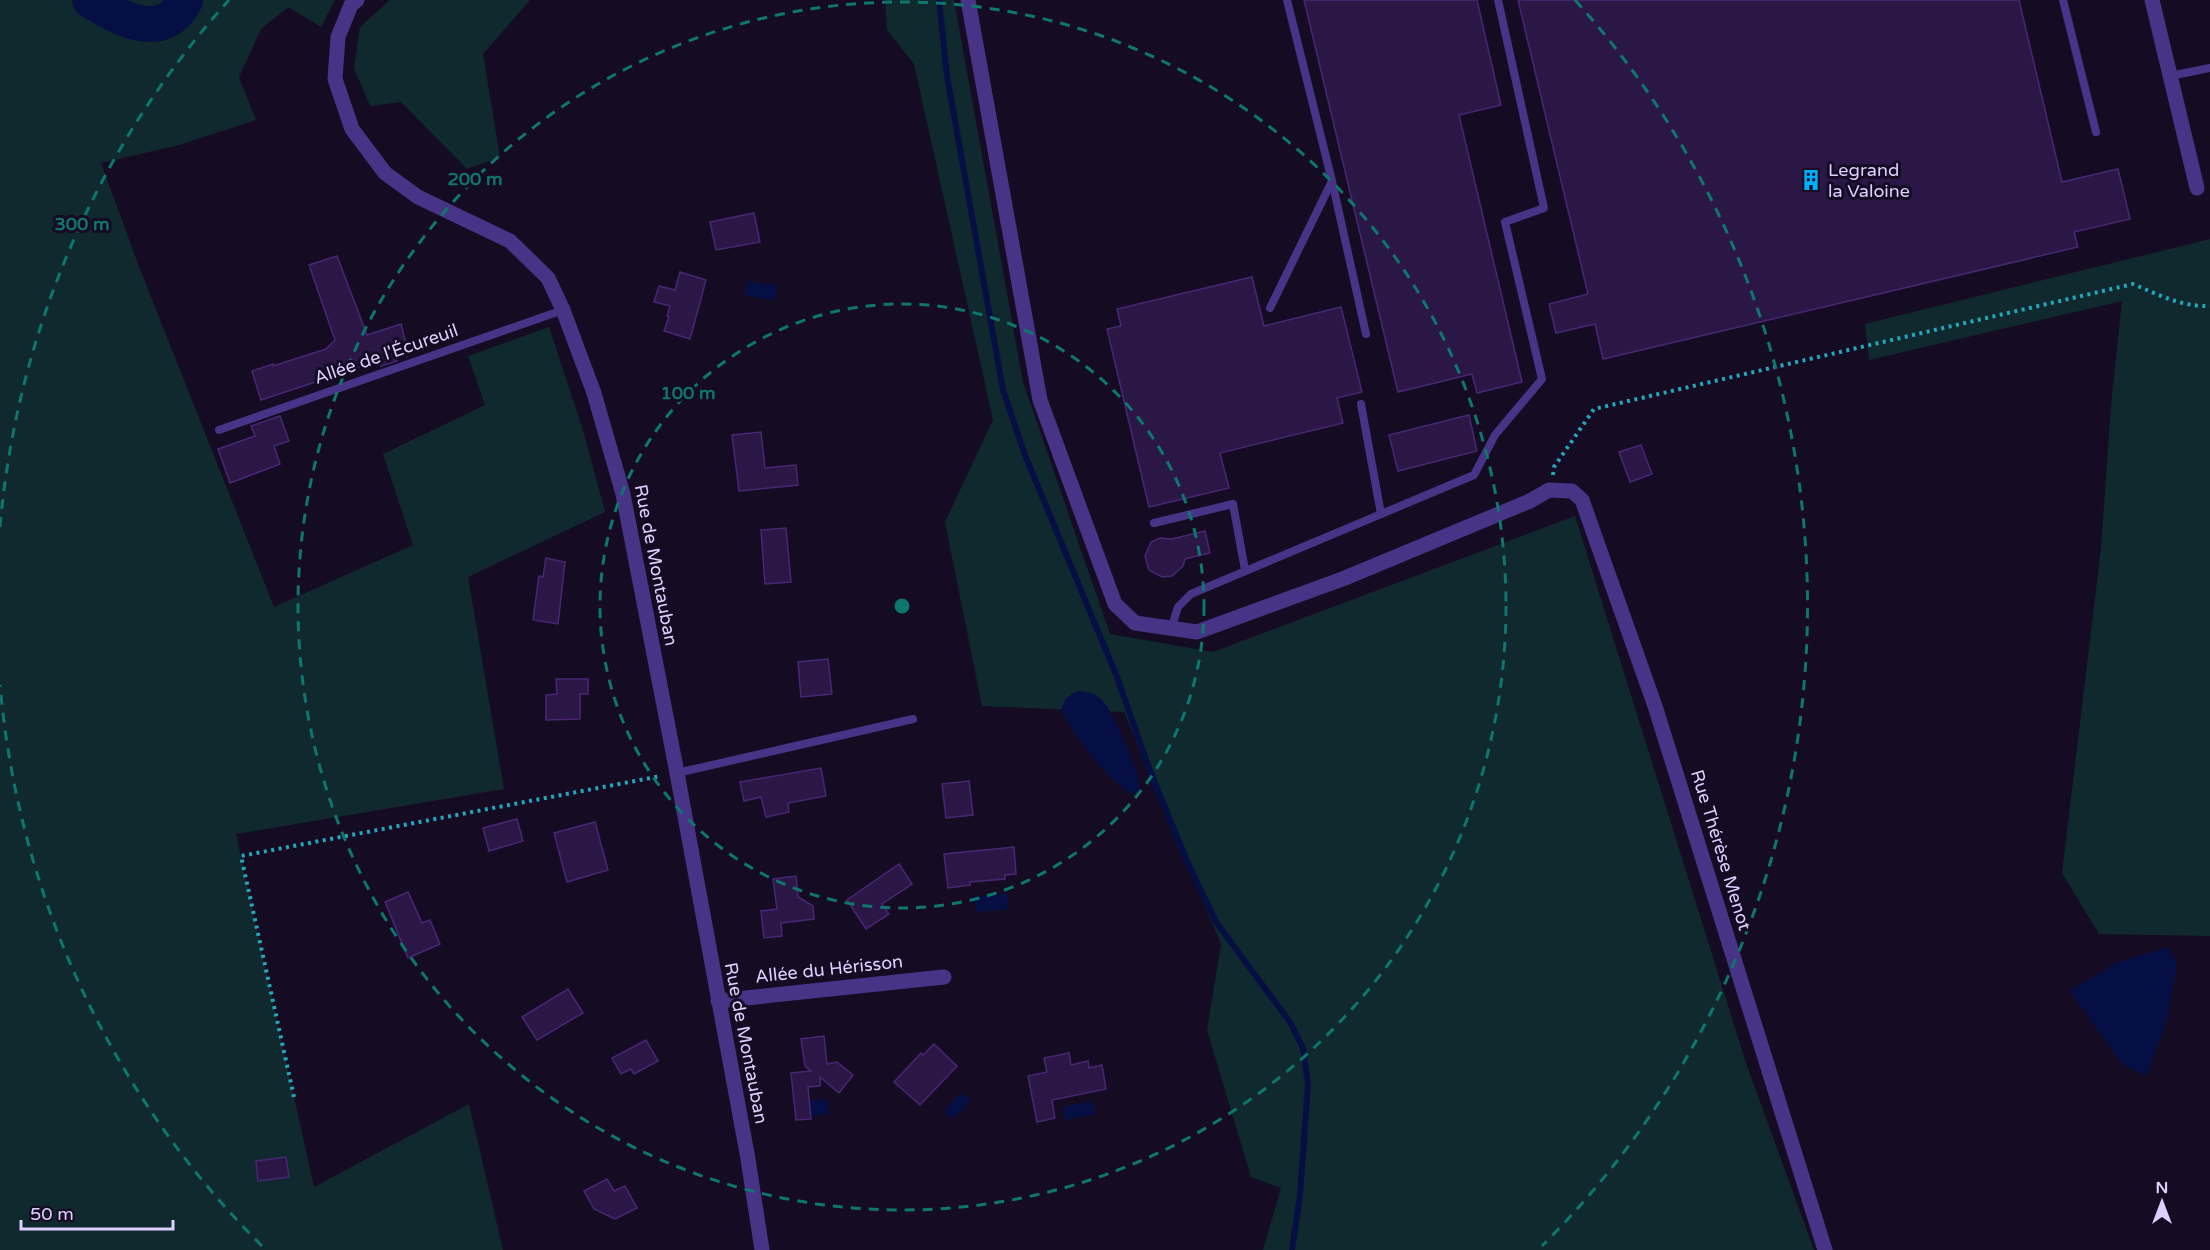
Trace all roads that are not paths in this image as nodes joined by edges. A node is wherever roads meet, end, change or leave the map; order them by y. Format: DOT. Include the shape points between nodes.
graph roads {
  1 [pos="357,0"];
  2 [pos="968,0"];
  3 [pos="1287,0"];
  4 [pos="1498,0"];
  5 [pos="2063,0"];
  6 [pos="2152,0"];
  7 [pos="2210,68"];
  8 [pos="2170,76"];
  9 [pos="2096,132"];
  10 [pos="1332,181"];
  11 [pos="2197,188"];
  12 [pos="1270,308"];
  13 [pos="563,310"];
  14 [pos="1366,334"];
  15 [pos="1361,404"];
  16 [pos="219,430"];
  17 [pos="1381,514"];
  18 [pos="1154,523"];
  19 [pos="1245,570"];
  20 [pos="1171,629"];
  21 [pos="913,719"];
  22 [pos="677,773"];
  23 [pos="944,977"];
  24 [pos="718,1001"];
  25 [pos="762,1250"];
  26 [pos="1825,1250"];
  1 -- 13 [label="street, Rue de Montauban" via="338,37 335,79 352,129 386,172 418,197 510,241 548,278"];
  2 -- 20 [label="street" via="1040,400 1115,604 1135,623"];
  3 -- 10 [label="lane"];
  4 -- 17 [label="lane" via="1544,208 1505,222 1542,379 1495,435 1474,475"];
  5 -- 9 [label="lane"];
  6 -- 8 [label="street"];
  7 -- 8 [label="lane"];
  8 -- 11 [label="street"];
  10 -- 12 [label="lane"];
  10 -- 14 [label="lane"];
  13 -- 16 [label="lane, Allée de l'Écureuil"];
  13 -- 22 [label="street, Rue de Montauban" via="594,393 623,494"];
  15 -- 17 [label="lane"];
  17 -- 19 [label="lane"];
  18 -- 19 [label="lane" via="1233,504"];
  19 -- 20 [label="lane" via="1191,594 1178,607"];
  20 -- 26 [label="street, Rue Thérèse Menot" via="1197,632 1324,586 1549,490 1572,490 1582,500 1655,706"];
  21 -- 22 [label="lane"];
  22 -- 24 [label="street, Rue de Montauban"];
  23 -- 24 [label="street, Allée du Hérisson"];
  24 -- 25 [label="street, Rue de Montauban"];
}
